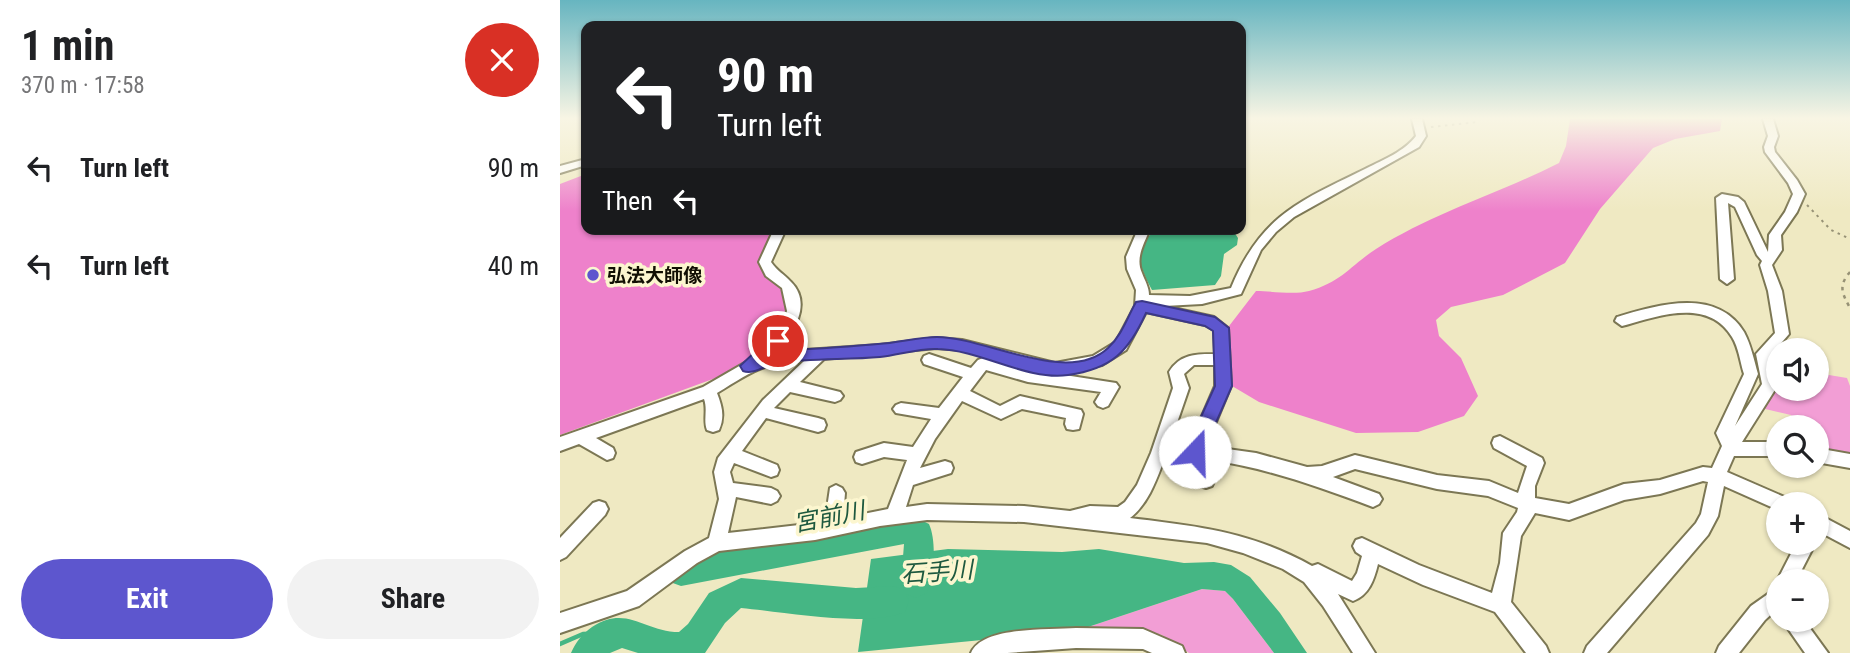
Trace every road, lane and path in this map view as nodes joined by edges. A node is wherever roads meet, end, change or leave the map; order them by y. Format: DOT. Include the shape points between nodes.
graph roads {
  1 [pos="1409,149"];
  2 [pos="1769,149"];
  3 [pos="581,164"];
  4 [pos="560,170"];
  5 [pos="1799,194"];
  6 [pos="777,235"];
  7 [pos="1141,235"];
  8 [pos="1850,239"];
  9 [pos="1768,260"];
  10 [pos="1850,272"];
  11 [pos="1727,279"];
  12 [pos="1142,302"];
  13 [pos="1850,308"];
  14 [pos="1622,321"];
  15 [pos="819,355"];
  16 [pos="1223,359"];
  17 [pos="929,360"];
  18 [pos="748,366"];
  19 [pos="974,375"];
  20 [pos="787,385"];
  21 [pos="708,391"];
  22 [pos="959,393"];
  23 [pos="835,396"];
  24 [pos="1103,402"];
  25 [pos="901,409"];
  26 [pos="762,411"];
  27 [pos="940,414"];
  28 [pos="1073,424"];
  29 [pos="713,425"];
  30 [pos="818,425"];
  31 [pos="582,438"];
  32 [pos="1500,443"];
  33 [pos="560,444"];
  34 [pos="1731,449"];
  35 [pos="1766,449"];
  36 [pos="1195,452"];
  37 [pos="607,453"];
  38 [pos="1159,453"];
  39 [pos="730,454"];
  40 [pos="917,455"];
  41 [pos="862,457"];
  42 [pos="1829,457"];
  43 [pos="1850,461"];
  44 [pos="945,468"];
  45 [pos="771,470"];
  46 [pos="1307,474"];
  47 [pos="1717,476"];
  48 [pos="907,479"];
  49 [pos="1206,481"];
  50 [pos="728,492"];
  51 [pos="836,493"];
  52 [pos="771,496"];
  53 [pos="1766,497"];
  54 [pos="1373,499"];
  55 [pos="1527,504"];
  56 [pos="598,509"];
  57 [pos="895,516"];
  58 [pos="1066,521"];
  59 [pos="833,528"];
  60 [pos="1829,529"];
  61 [pos="1850,540"];
  62 [pos="717,543"];
  63 [pos="560,551"];
  64 [pos="1311,576"];
  65 [pos="1502,605"];
  66 [pos="1766,607"];
  67 [pos="560,623"];
  68 [pos="1801,632"];
  69 [pos="1075,645"];
  70 [pos="981,653"];
  71 [pos="1175,653"];
  72 [pos="1365,653"];
  73 [pos="1539,653"];
  74 [pos="1594,653"];
  75 [pos="1726,653"];
  76 [pos="1818,653"];
  1 -- 12 [label="street" via="1300,209 1267,235 1236,291 1186,301"];
  2 -- 5 [label="street"];
  3 -- 4 [label="street"];
  5 -- 8 [label="path" via="1818,219"];
  5 -- 9 [label="street" via="1775,236 1776,250"];
  6 -- 18 [label="street" via="765,262 788,286 794,320"];
  7 -- 12 [label="street" via="1132,257 1143,290"];
  9 -- 11 [label="street" via="1740,205 1722,198"];
  9 -- 34 [label="street" via="1766,270 1775,291 1782,334 1763,354 1770,385"];
  10 -- 13 [label="path" via="1841,290"];
  12 -- 15 [label="street" via="1128,335 1112,354 1067,369 1043,368 948,343"];
  12 -- 16 [label="street" via="1217,324"];
  14 -- 34 [label="street" via="1683,306 1728,322 1738,334 1751,374 1724,433"];
  15 -- 18 [label="street" via="776,357"];
  15 -- 20 [label="street"];
  16 -- 36 [label="street" via="1223,386"];
  16 -- 38 [label="street" via="1191,359 1175,372 1181,388"];
  17 -- 19 [label="street"];
  18 -- 21 [label="street"];
  19 -- 22 [label="street"];
  19 -- 24 [label="street" via="983,365 1111,387"];
  20 -- 23 [label="street"];
  20 -- 26 [label="street"];
  21 -- 29 [label="street" via="715,408"];
  21 -- 31 [label="street"];
  22 -- 27 [label="street"];
  22 -- 28 [label="street" via="1001,413 1020,402 1075,414"];
  25 -- 27 [label="street"];
  26 -- 30 [label="street"];
  26 -- 39 [label="street"];
  27 -- 40 [label="street"];
  31 -- 33 [label="street"];
  31 -- 37 [label="street"];
  32 -- 55 [label="street" via="1536,463 1527,486"];
  34 -- 35 [label="street"];
  34 -- 47 [label="street"];
  36 -- 38 [label="street"];
  36 -- 46 [label="street" via="1256,460"];
  36 -- 49 [label="street"];
  38 -- 58 [label="street" via="1133,507 1117,516 1093,513"];
  39 -- 45 [label="street"];
  39 -- 50 [label="street" via="722,471"];
  40 -- 41 [label="street" via="884,450"];
  40 -- 48 [label="street"];
  42 -- 43 [label="street"];
  44 -- 48 [label="street"];
  46 -- 54 [label="street"];
  46 -- 55 [label="street" via="1355,462 1489,489"];
  47 -- 53 [label="street"];
  47 -- 55 [label="street" via="1703,474 1624,492 1569,512"];
  47 -- 74 [label="street" via="1702,529"];
  48 -- 57 [label="street"];
  50 -- 52 [label="street" via="736,489"];
  50 -- 62 [label="street"];
  51 -- 59 [label="street"];
  55 -- 65 [label="street" via="1526,515 1512,533"];
  56 -- 63 [label="street"];
  57 -- 58 [label="street" via="927,512 1024,514"];
  57 -- 59 [label="street"];
  58 -- 64 [label="street" via="1207,535 1244,545"];
  59 -- 62 [label="street"];
  60 -- 61 [label="street"];
  62 -- 67 [label="street" via="632,599"];
  64 -- 65 [label="street" via="1326,576 1353,592 1365,579 1366,548 1437,583"];
  64 -- 72 [label="street"];
  65 -- 73 [label="street"];
  66 -- 75 [label="street"];
  68 -- 76 [label="street"];
  69 -- 70 [label="street" via="995,644"];
  69 -- 71 [label="street" via="1143,639"];
}
